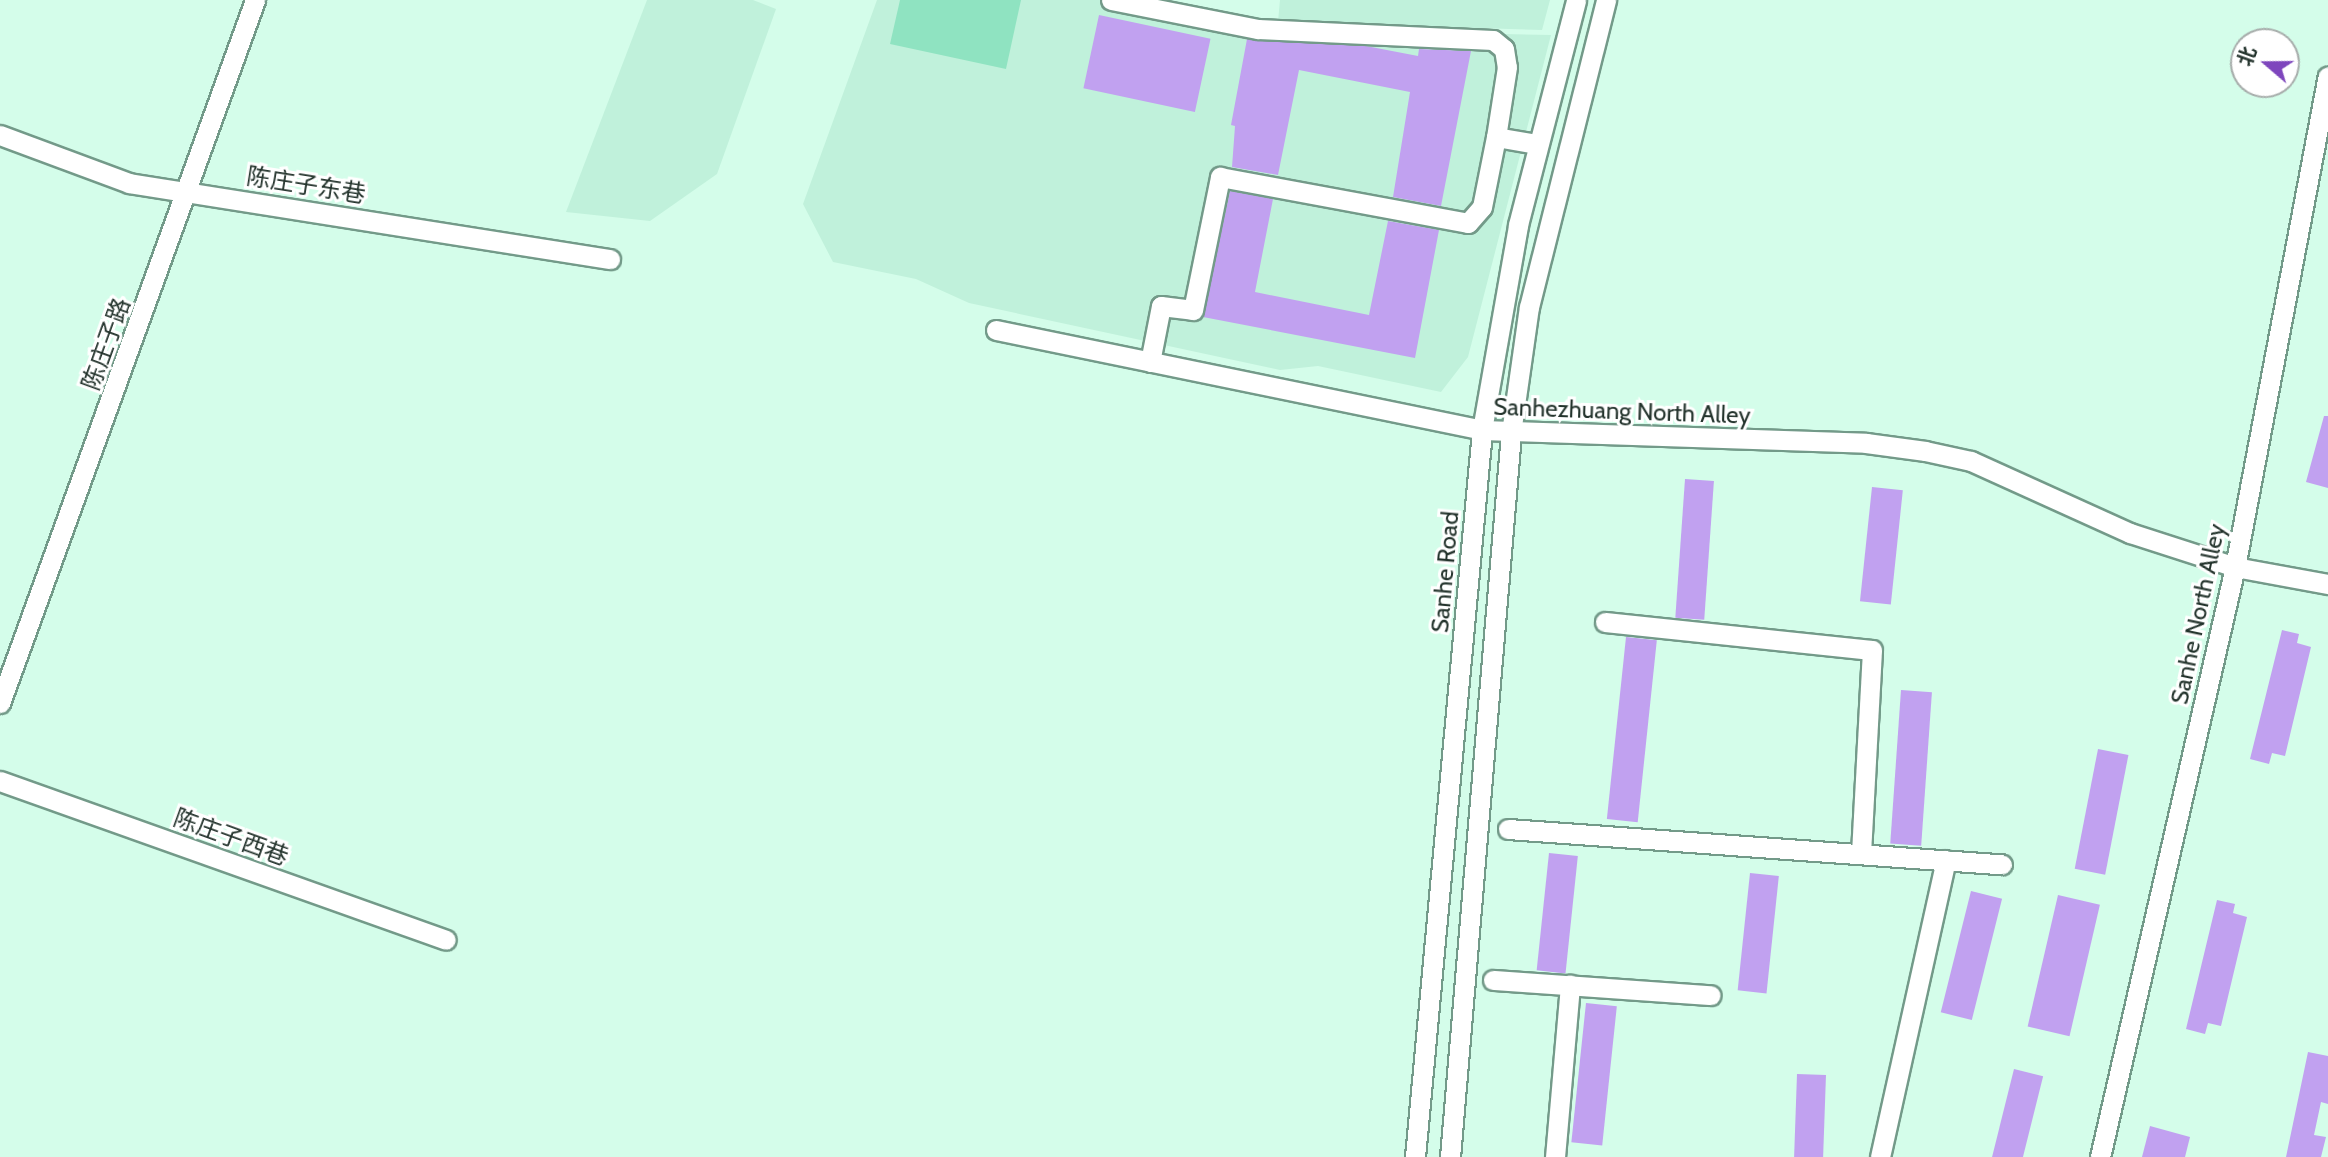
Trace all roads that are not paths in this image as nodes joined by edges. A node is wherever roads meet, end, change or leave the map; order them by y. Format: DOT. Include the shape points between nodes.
graph roads {
  1 [pos="255,0"];
  2 [pos="1111,0"];
  3 [pos="1576,0"];
  4 [pos="1606,0"];
  5 [pos="2328,77"];
  6 [pos="0,135"];
  7 [pos="1496,137"];
  8 [pos="1537,144"];
  9 [pos="188,190"];
  10 [pos="610,259"];
  11 [pos="996,330"];
  12 [pos="1150,362"];
  13 [pos="1482,430"];
  14 [pos="1511,433"];
  15 [pos="2235,567"];
  16 [pos="2328,584"];
  17 [pos="1605,622"];
  18 [pos="0,703"];
  19 [pos="0,781"];
  20 [pos="1508,829"];
  21 [pos="1861,854"];
  22 [pos="1946,860"];
  23 [pos="2002,864"];
  24 [pos="446,940"];
  25 [pos="1493,980"];
  26 [pos="1570,985"];
  27 [pos="1710,995"];
  28 [pos="1415,1157"];
  29 [pos="1450,1157"];
  30 [pos="1555,1157"];
  31 [pos="1880,1157"];
  32 [pos="2100,1157"];
  1 -- 9 [label="street, 陈庄子路"];
  2 -- 7 [label="street" via="1258,29 1493,40 1504,49 1507,67"];
  3 -- 8 [label="street, Sanhe Road"];
  4 -- 14 [label="street" via="1530,307"];
  5 -- 15 [label="street, Sanhe North Alley"];
  6 -- 9 [label="street, 陈庄子东巷" via="128,183"];
  7 -- 8 [label="street"];
  7 -- 12 [label="street" via="1482,207 1468,223 1220,177 1194,310 1161,306"];
  8 -- 13 [label="street, Sanhe Road" via="1500,316"];
  9 -- 10 [label="street, 陈庄子东巷"];
  9 -- 18 [label="street, 陈庄子路"];
  11 -- 12 [label="street, Sanhezhuang North Alley"];
  12 -- 13 [label="street, Sanhezhuang North Alley"];
  13 -- 14 [label="street, Sanhezhuang North Alley"];
  13 -- 28 [label="street, Sanhe Road"];
  14 -- 15 [label="street, Sanhezhuang North Alley" via="1866,443 1925,451 1971,461 2130,533"];
  14 -- 29 [label="street"];
  15 -- 16 [label="street, Sanhezhuang North Alley"];
  15 -- 32 [label="street, Sanhe North Alley"];
  17 -- 21 [label="street" via="1872,650"];
  19 -- 24 [label="street, 陈庄子西巷"];
  20 -- 21 [label="street"];
  21 -- 22 [label="street"];
  22 -- 23 [label="street"];
  22 -- 31 [label="street"];
  25 -- 26 [label="street"];
  26 -- 27 [label="street"];
  26 -- 30 [label="street"];
}
